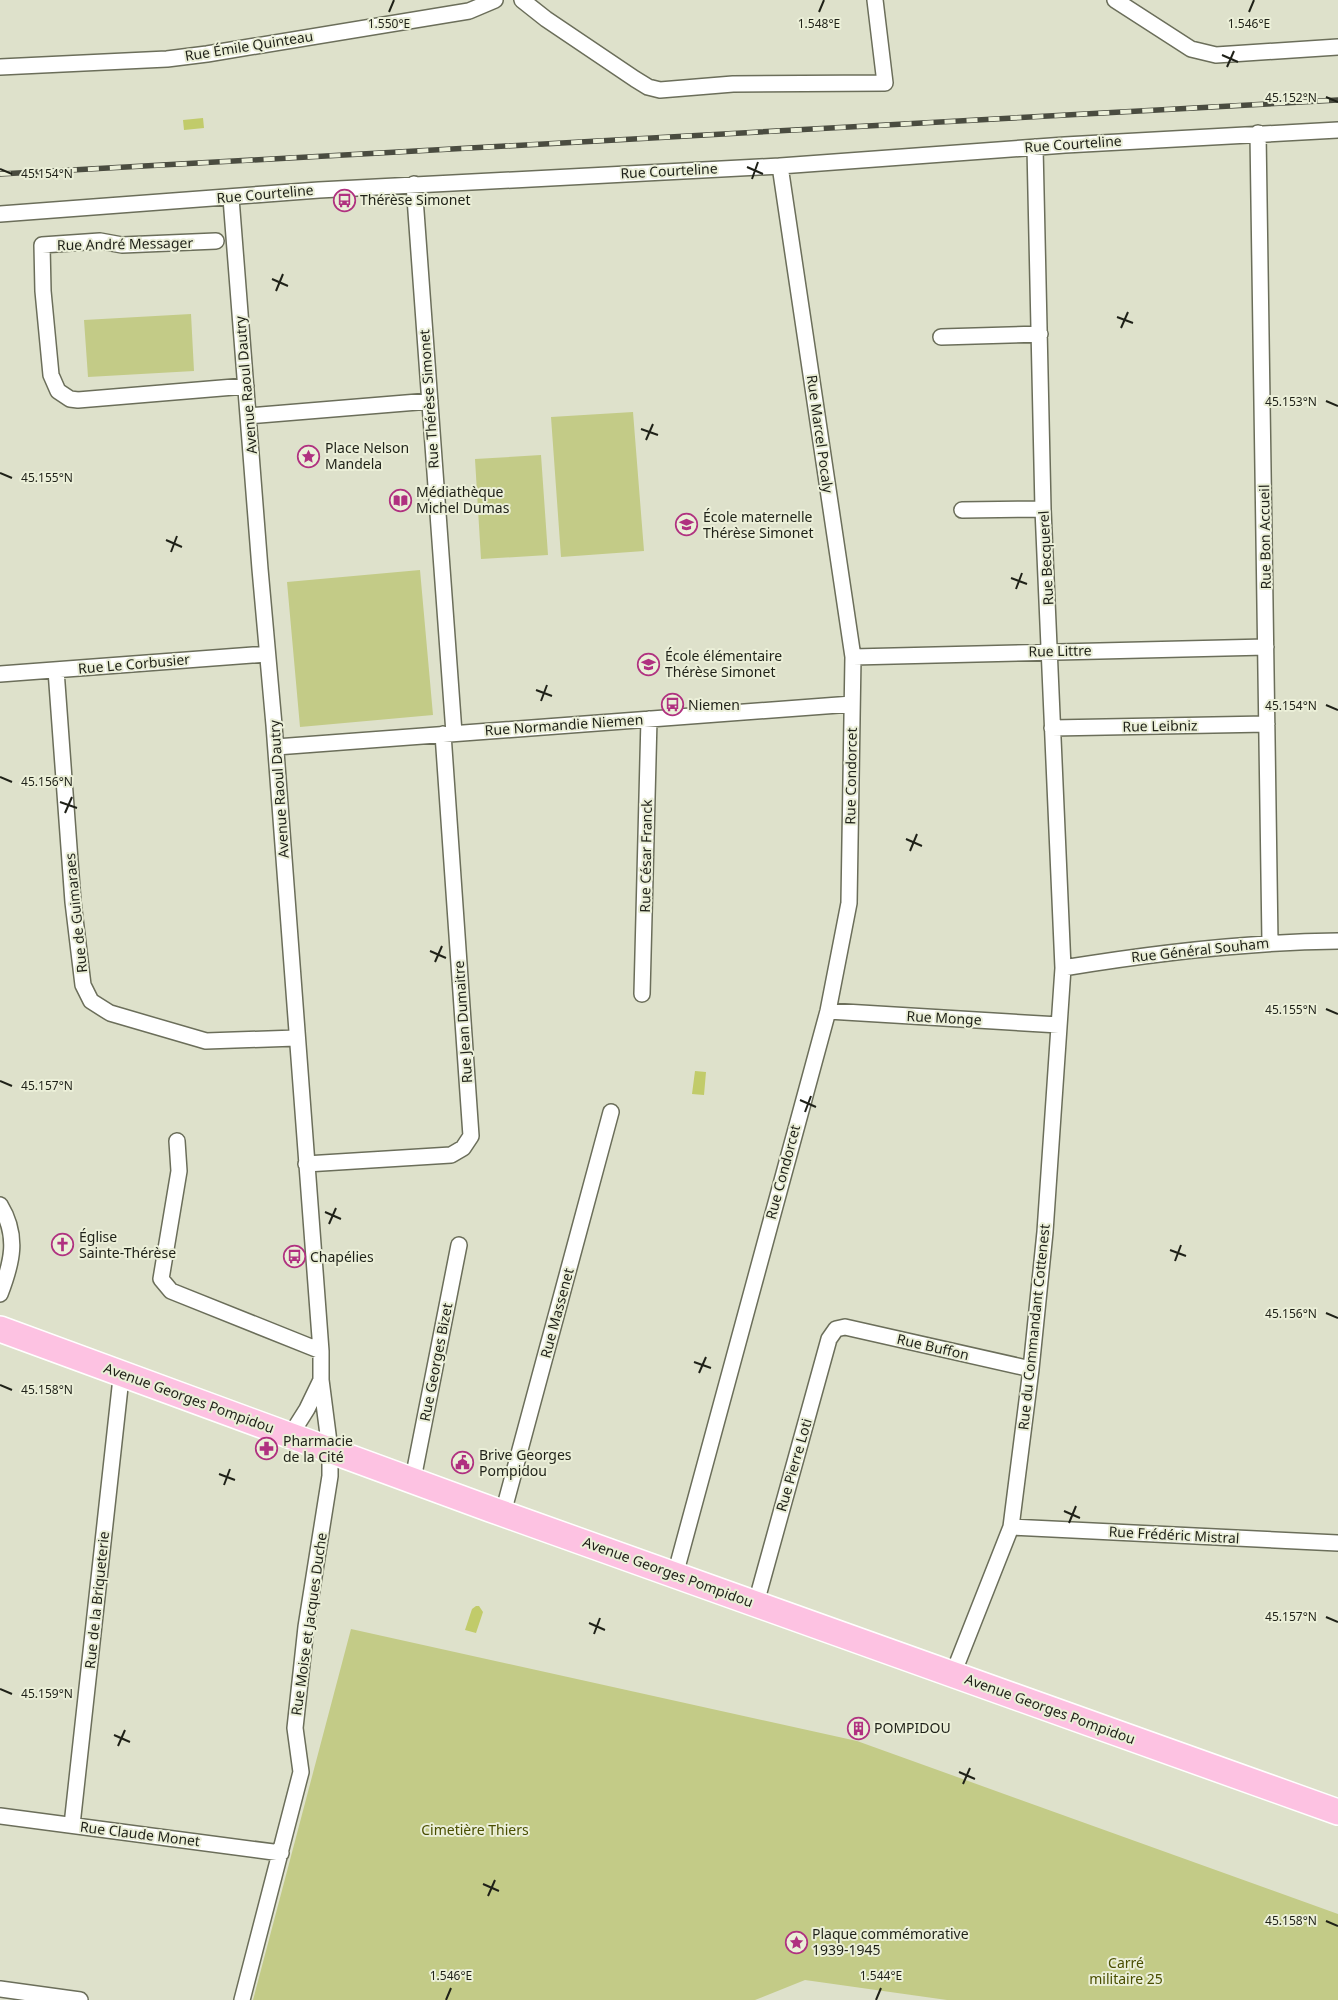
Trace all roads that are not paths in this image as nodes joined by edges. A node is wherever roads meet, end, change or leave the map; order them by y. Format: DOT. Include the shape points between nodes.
graph roads {
  1 [pos="494,0"];
  2 [pos="522,0"];
  3 [pos="875,0"];
  4 [pos="1115,0"];
  5 [pos="1338,47"];
  6 [pos="0,67"];
  7 [pos="1338,130"];
  8 [pos="1258,133"];
  9 [pos="1035,147"];
  10 [pos="780,166"];
  11 [pos="414,184"];
  12 [pos="231,198"];
  13 [pos="0,214"];
  14 [pos="216,241"];
  15 [pos="1040,334"];
  16 [pos="941,337"];
  17 [pos="246,386"];
  18 [pos="429,394"];
  19 [pos="249,416"];
  20 [pos="1044,509"];
  21 [pos="962,510"];
  22 [pos="1266,647"];
  23 [pos="1050,652"];
  24 [pos="267,654"];
  25 [pos="853,656"];
  26 [pos="56,670"];
  27 [pos="0,674"];
  28 [pos="852,704"];
  29 [pos="650,719"];
  30 [pos="1267,724"];
  31 [pos="1052,728"];
  32 [pos="448,734"];
  33 [pos="276,746"];
  34 [pos="1338,941"];
  35 [pos="1270,942"];
  36 [pos="1063,968"];
  37 [pos="642,994"];
  38 [pos="828,1011"];
  39 [pos="1059,1025"];
  40 [pos="296,1038"];
  41 [pos="612,1112"];
  42 [pos="177,1141"];
  43 [pos="306,1164"];
  44 [pos="0,1205"];
  45 [pos="459,1245"];
  46 [pos="0,1294"];
  47 [pos="0,1329"];
  48 [pos="836,1329"];
  49 [pos="321,1351"];
  50 [pos="1031,1368"];
  51 [pos="124,1375"];
  52 [pos="321,1380"];
  53 [pos="290,1436"];
  54 [pos="330,1450"];
  55 [pos="413,1479"];
  56 [pos="503,1513"];
  57 [pos="1010,1527"];
  58 [pos="1338,1543"];
  59 [pos="675,1575"];
  60 [pos="756,1604"];
  61 [pos="954,1674"];
  62 [pos="1338,1812"];
  63 [pos="0,1816"];
  64 [pos="72,1825"];
  65 [pos="281,1853"];
  66 [pos="0,1989"];
  67 [pos="80,2000"];
  68 [pos="242,2000"];
  1 -- 6 [label="street, Rue Émile Quinteau" via="469,11 207,54"];
  2 -- 3 [label="street" via="635,79 660,90 733,84 885,84"];
  4 -- 5 [label="street" via="1191,49 1216,54"];
  7 -- 8 [label="street, Rue Courteline"];
  8 -- 9 [label="street, Rue Courteline"];
  8 -- 22 [label="street, Rue Bon Accueil"];
  9 -- 10 [label="street, Rue Courteline"];
  9 -- 15 [label="street, Rue Becquerel"];
  10 -- 11 [label="street, Rue Courteline"];
  10 -- 25 [label="street, Rue Marcel Pocaly"];
  11 -- 12 [label="street, Rue Courteline"];
  11 -- 18 [label="street, Rue Thérèse Simonet"];
  12 -- 13 [label="street, Rue Courteline"];
  12 -- 17 [label="street, Avenue Raoul Dautry"];
  14 -- 17 [label="street, Rue André Messager" via="122,245 100,241 42,245 51,375 58,390 70,399 78,400"];
  15 -- 16 [label="street"];
  15 -- 20 [label="street, Rue Becquerel"];
  17 -- 19 [label="street, Avenue Raoul Dautry"];
  18 -- 19 [label="street"];
  18 -- 32 [label="street, Rue Thérèse Simonet"];
  19 -- 24 [label="street, Avenue Raoul Dautry"];
  20 -- 21 [label="street"];
  20 -- 23 [label="street, Rue Becquerel"];
  22 -- 23 [label="street, Rue Littre"];
  22 -- 30 [label="street, Rue Bon Accueil"];
  23 -- 25 [label="street, Rue Littre"];
  23 -- 31 [label="street, Rue Becquerel"];
  24 -- 26 [label="street, Rue Le Corbusier"];
  24 -- 33 [label="street, Avenue Raoul Dautry"];
  25 -- 28 [label="street, Rue Marcel Pocaly"];
  26 -- 27 [label="street, Rue Le Corbusier"];
  26 -- 40 [label="street, Rue de Guimaraes" via="74,902 83,985 91,1001 110,1013 206,1041"];
  28 -- 29 [label="street, Rue Normandie Niemen"];
  28 -- 38 [label="street, Rue Condorcet" via="849,903"];
  29 -- 32 [label="street, Rue Normandie Niemen"];
  29 -- 37 [label="street, Rue César Franck"];
  30 -- 31 [label="street, Rue Leibniz"];
  30 -- 35 [label="street, Rue Bon Accueil"];
  31 -- 36 [label="street, Rue Becquerel"];
  32 -- 33 [label="street, Rue Normandie Niemen"];
  32 -- 43 [label="street, Rue Jean Dumaitre" via="471,1136 464,1148 451,1155"];
  33 -- 40 [label="street, Avenue Raoul Dautry"];
  34 -- 35 [label="street, Rue Général Souham"];
  35 -- 36 [label="street, Rue Général Souham" via="1134,956"];
  36 -- 39 [label="street, Rue du Commandant Cottenest"];
  38 -- 39 [label="street, Rue Monge"];
  38 -- 59 [label="street, Rue Condorcet"];
  39 -- 50 [label="street, Rue du Commandant Cottenest" via="1045,1232"];
  40 -- 43 [label="street, Avenue Raoul Dautry"];
  41 -- 56 [label="street, Rue Massenet"];
  42 -- 49 [label="street" via="179,1171 161,1279 171,1291"];
  43 -- 49 [label="street, Avenue Raoul Dautry"];
  44 -- 46 [label="street" via="12,1232 13,1251"];
  45 -- 55 [label="street, Rue Georges Bizet"];
  47 -- 51 [label="main road, Avenue Georges Pompidou"];
  48 -- 50 [label="street, Rue Buffon" via="845,1327"];
  48 -- 60 [label="street, Rue Pierre Loti" via="829,1339"];
  49 -- 52 [label="street, Avenue Raoul Dautry"];
  50 -- 57 [label="street, Rue du Commandant Cottenest"];
  51 -- 53 [label="main road, Avenue Georges Pompidou"];
  51 -- 64 [label="street, Rue de la Briqueterie"];
  52 -- 53 [label="street, Avenue Raoul Dautry"];
  52 -- 54 [label="street, Avenue Raoul Dautry"];
  53 -- 54 [label="main road, Avenue Georges Pompidou"];
  54 -- 55 [label="main road, Avenue Georges Pompidou"];
  54 -- 65 [label="street, Rue Moise et Jacques Duche" via="328,1491 306,1627 295,1728 301,1772"];
  55 -- 56 [label="main road, Avenue Georges Pompidou"];
  56 -- 59 [label="main road, Avenue Georges Pompidou"];
  57 -- 58 [label="street, Rue Frédéric Mistral"];
  57 -- 61 [label="street, Rue du Commandant Cottenest"];
  59 -- 60 [label="main road, Avenue Georges Pompidou"];
  60 -- 61 [label="main road, Avenue Georges Pompidou"];
  61 -- 62 [label="main road, Avenue Georges Pompidou"];
  63 -- 64 [label="street, Rue Claude Monet"];
  64 -- 65 [label="street, Rue Claude Monet"];
  65 -- 68 [label="street, Rue Moise et Jacques Duche"];
  66 -- 67 [label="street"];
}
